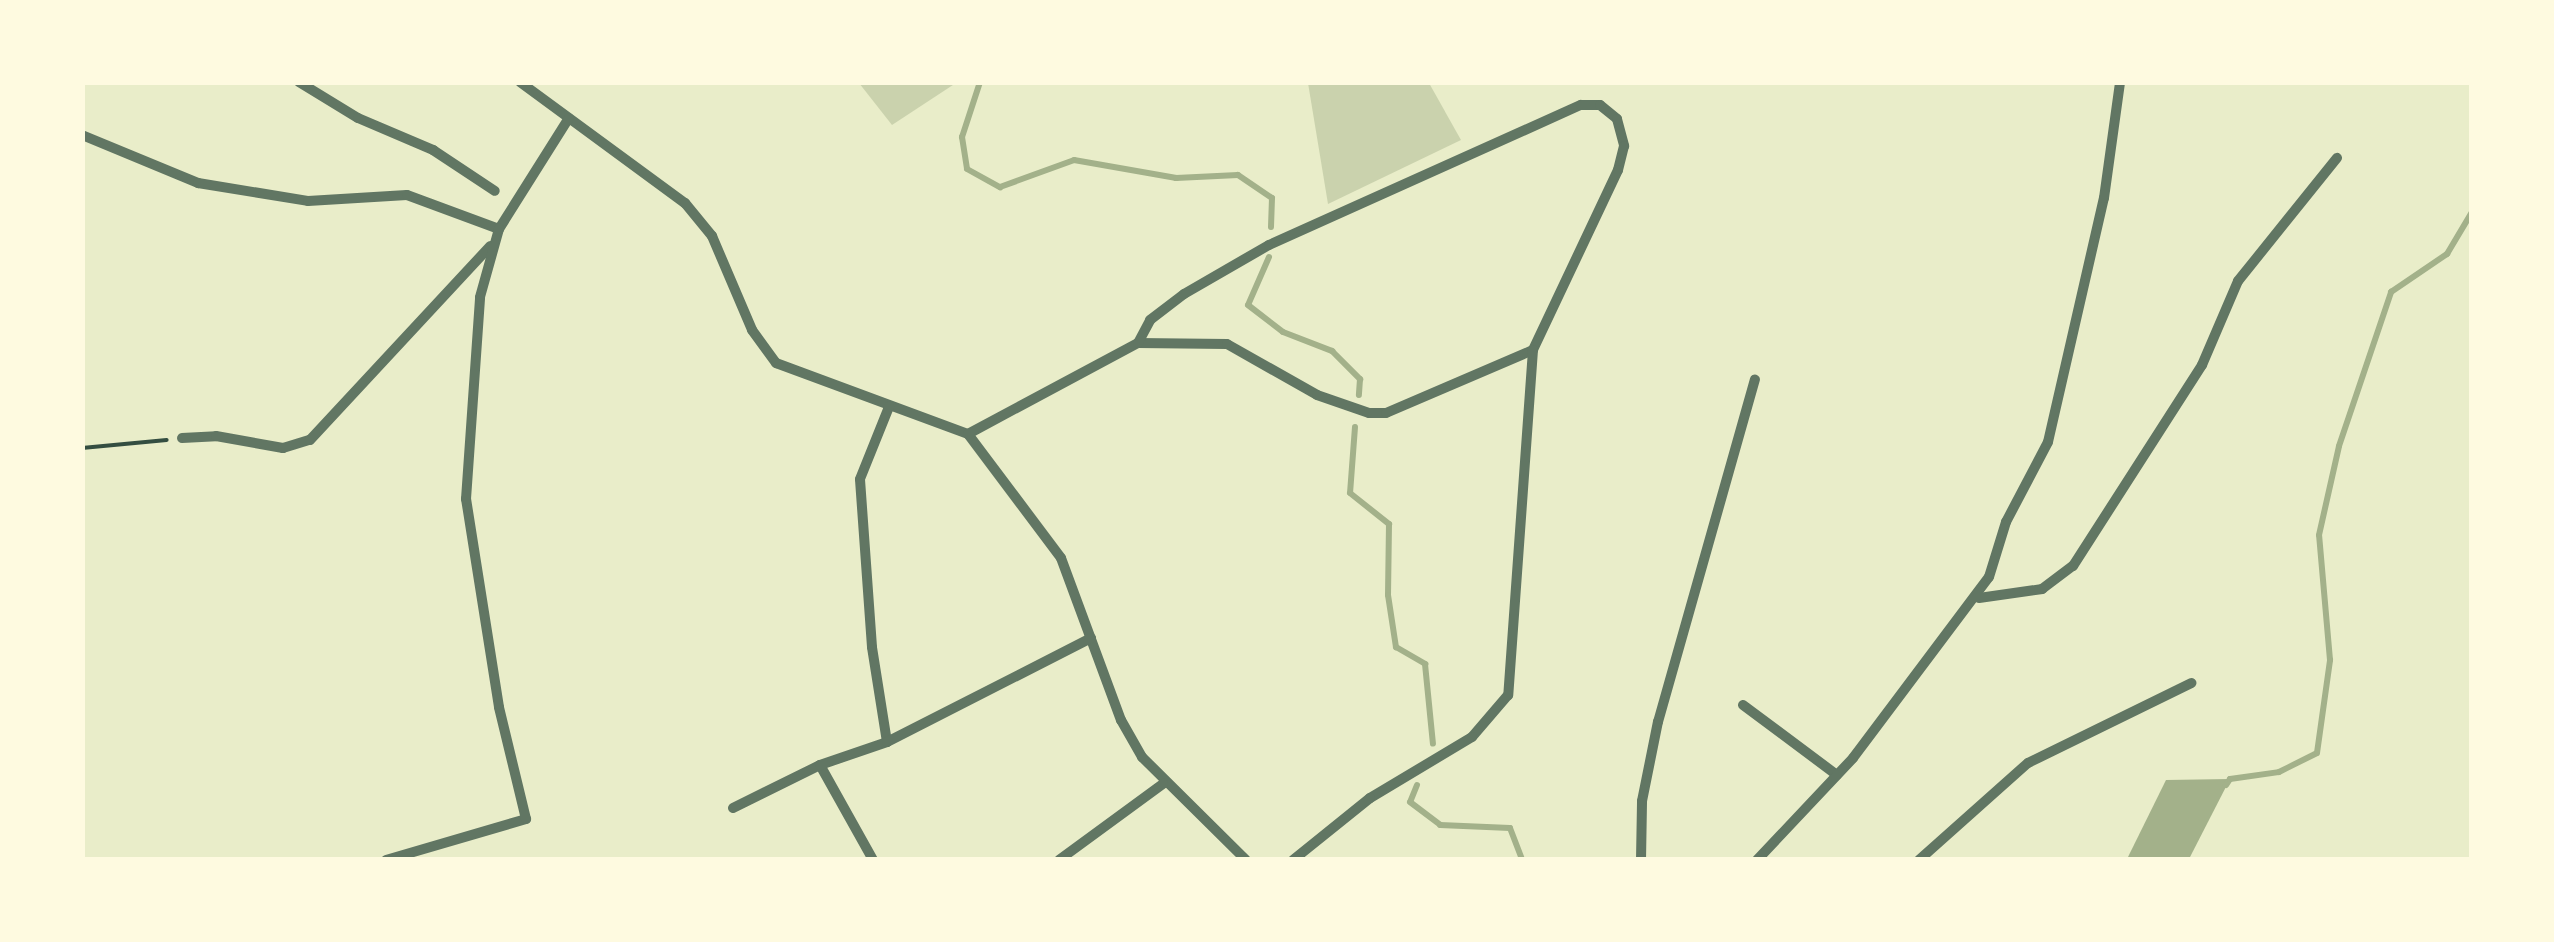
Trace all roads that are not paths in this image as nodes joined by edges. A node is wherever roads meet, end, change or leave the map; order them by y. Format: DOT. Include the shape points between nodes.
graph roads {
  1 [pos="298,82"];
  2 [pos="520,82"];
  3 [pos="2120,82"];
  4 [pos="569,118"];
  5 [pos="82,135"];
  6 [pos="2337,158"];
  7 [pos="495,191"];
  8 [pos="500,229"];
  9 [pos="491,245"];
  10 [pos="1138,343"];
  11 [pos="1533,350"];
  12 [pos="1756,378"];
  13 [pos="889,407"];
  14 [pos="968,434"];
  15 [pos="182,438"];
  16 [pos="1978,598"];
  17 [pos="1091,638"];
  18 [pos="2192,683"];
  19 [pos="1743,705"];
  20 [pos="887,742"];
  21 [pos="820,765"];
  22 [pos="1837,775"];
  23 [pos="1163,784"];
  24 [pos="733,808"];
  25 [pos="386,860"];
  26 [pos="873,860"];
  27 [pos="1059,860"];
  28 [pos="1246,860"];
  29 [pos="1293,860"];
  30 [pos="1641,860"];
  31 [pos="1756,860"];
  32 [pos="1919,860"];
  1 -- 7 [label="street" via="358,118 433,150"];
  2 -- 4 [label="street"];
  3 -- 16 [label="street" via="2104,198 2048,442 2006,522"];
  4 -- 8 [label="street"];
  4 -- 13 [label="street" via="686,202 712,236 752,330 776,363"];
  5 -- 8 [label="street" via="198,183 308,201 407,194"];
  6 -- 16 [label="street" via="2238,282 2202,365 2073,566 2042,589"];
  8 -- 9 [label="street"];
  9 -- 15 [label="street" via="310,440 282,448 216,436"];
  9 -- 25 [label="street" via="472,373 466,499 499,707 526,820"];
  10 -- 11 [label="street" via="1227,344 1333,403 1380,414"];
  10 -- 11 [label="street" via="1150,320 1184,294 1269,245 1548,118 1580,105 1600,106 1622,132 1618,170"];
  10 -- 14 [label="street"];
  11 -- 29 [label="street" via="1514,671 1500,712"];
  12 -- 30 [label="street" via="1658,722 1642,800"];
  13 -- 14 [label="street"];
  13 -- 20 [label="street" via="860,480 872,646"];
  14 -- 17 [label="street" via="1061,558"];
  16 -- 22 [label="street"];
  17 -- 20 [label="street"];
  17 -- 23 [label="street" via="1120,720"];
  18 -- 32 [label="street" via="2028,764"];
  19 -- 22 [label="street"];
  20 -- 21 [label="street"];
  21 -- 24 [label="street"];
  21 -- 26 [label="street"];
  22 -- 31 [label="street"];
  23 -- 27 [label="street"];
  23 -- 28 [label="street" via="1202,812"];
}
